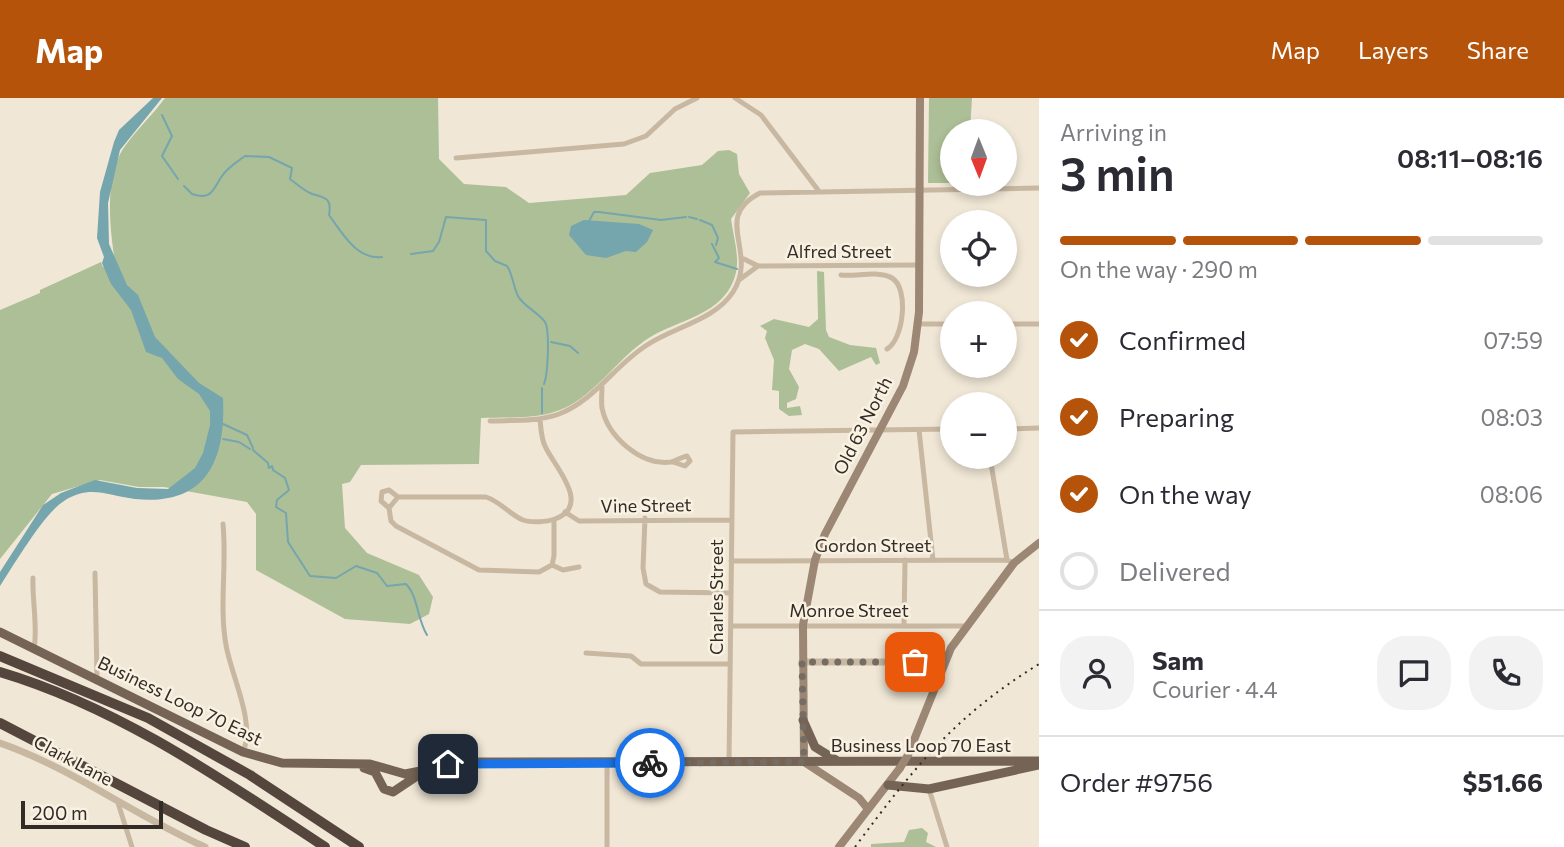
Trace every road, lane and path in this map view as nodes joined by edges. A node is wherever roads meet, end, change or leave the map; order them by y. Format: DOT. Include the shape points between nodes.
graph roads {
  1 [pos="696,98"];
  2 [pos="735,98"];
  3 [pos="920,98"];
  4 [pos="456,158"];
  5 [pos="1039,188"];
  6 [pos="818,190"];
  7 [pos="919,190"];
  8 [pos="744,259"];
  9 [pos="919,265"];
  10 [pos="758,267"];
  11 [pos="841,275"];
  12 [pos="739,280"];
  13 [pos="918,324"];
  14 [pos="940,324"];
  15 [pos="1017,324"];
  16 [pos="1039,324"];
  17 [pos="887,349"];
  18 [pos="602,386"];
  19 [pos="540,419"];
  20 [pos="490,421"];
  21 [pos="1039,428"];
  22 [pos="940,429"];
  23 [pos="1017,429"];
  24 [pos="880,430"];
  25 [pos="919,430"];
  26 [pos="673,462"];
  27 [pos="992,469"];
  28 [pos="398,498"];
  29 [pos="389,508"];
  30 [pos="565,512"];
  31 [pos="645,518"];
  32 [pos="554,520"];
  33 [pos="731,520"];
  34 [pos="223,524"];
  35 [pos="1039,543"];
  36 [pos="815,560"];
  37 [pos="905,560"];
  38 [pos="933,560"];
  39 [pos="731,561"];
  40 [pos="1011,562"];
  41 [pos="552,565"];
  42 [pos="579,567"];
  43 [pos="95,573"];
  44 [pos="33,578"];
  45 [pos="731,593"];
  46 [pos="904,624"];
  47 [pos="803,625"];
  48 [pos="731,626"];
  49 [pos="967,626"];
  50 [pos="0,632"];
  51 [pos="34,648"];
  52 [pos="586,653"];
  53 [pos="0,656"];
  54 [pos="802,662"];
  55 [pos="943,662"];
  56 [pos="730,664"];
  57 [pos="0,672"];
  58 [pos="97,679"];
  59 [pos="803,720"];
  60 [pos="0,723"];
  61 [pos="0,743"];
  62 [pos="243,752"];
  63 [pos="804,762"];
  64 [pos="607,763"];
  65 [pos="729,763"];
  66 [pos="844,763"];
  67 [pos="1039,763"];
  68 [pos="356,766"];
  69 [pos="427,769"];
  70 [pos="396,772"];
  71 [pos="382,780"];
  72 [pos="888,785"];
  73 [pos="401,787"];
  74 [pos="929,789"];
  75 [pos="118,803"];
  76 [pos="868,809"];
  77 [pos="132,847"];
  78 [pos="205,847"];
  79 [pos="245,847"];
  80 [pos="325,847"];
  81 [pos="359,847"];
  82 [pos="607,847"];
  83 [pos="839,847"];
  84 [pos="947,847"];
  1 -- 4 [label="street" via="646,136 624,144"];
  2 -- 6 [label="street" via="761,115"];
  3 -- 7 [label="main road, Old 63 North"];
  5 -- 7 [label="street"];
  6 -- 7 [label="street"];
  6 -- 8 [label="street" via="768,191 752,197 736,219"];
  7 -- 9 [label="main road, Old 63 North"];
  8 -- 10 [label="street"];
  8 -- 12 [label="street"];
  9 -- 10 [label="street, Alfred Street"];
  9 -- 13 [label="main road, Old 63 North"];
  10 -- 12 [label="street"];
  11 -- 17 [label="street" via="886,276 897,283 901,330"];
  12 -- 18 [label="street" via="715,310 644,346"];
  13 -- 14 [label="street"];
  13 -- 24 [label="main road, Old 63 North" via="903,387"];
  15 -- 16 [label="street"];
  18 -- 19 [label="street" via="569,409"];
  18 -- 26 [label="street" via="602,408 617,438 636,454"];
  19 -- 20 [label="street"];
  19 -- 30 [label="street" via="545,448 571,493"];
  21 -- 23 [label="street"];
  22 -- 25 [label="street"];
  24 -- 25 [label="street"];
  24 -- 33 [label="street, Charles Street" via="733,432"];
  24 -- 36 [label="main road, Old 63 North"];
  25 -- 38 [label="street"];
  27 -- 40 [label="street"];
  28 -- 29 [label="street"];
  28 -- 29 [label="street" via="389,490 382,492 381,501"];
  28 -- 32 [label="street" via="486,497 522,520"];
  29 -- 41 [label="street" via="396,526 471,568 539,572"];
  30 -- 31 [label="street, Vine Street" via="579,520"];
  30 -- 32 [label="street"];
  31 -- 33 [label="street, Vine Street"];
  31 -- 45 [label="street" via="646,584 660,592"];
  32 -- 41 [label="street"];
  33 -- 39 [label="street, Charles Street"];
  34 -- 62 [label="street" via="224,634 246,725"];
  35 -- 40 [label="main road"];
  36 -- 37 [label="street, Gordon Street"];
  36 -- 39 [label="street, Gordon Street"];
  36 -- 47 [label="main road, Old 63 North"];
  37 -- 38 [label="street, Gordon Street"];
  37 -- 46 [label="street"];
  38 -- 40 [label="street, Gordon Street"];
  39 -- 45 [label="street, Charles Street"];
  40 -- 49 [label="main road"];
  41 -- 42 [label="street" via="568,570"];
  43 -- 58 [label="street"];
  44 -- 51 [label="street"];
  45 -- 48 [label="street, Charles Street"];
  46 -- 47 [label="street, Monroe Street"];
  46 -- 49 [label="street, Monroe Street"];
  47 -- 48 [label="street, Monroe Street"];
  47 -- 54 [label="main road, Old 63 North"];
  48 -- 56 [label="street, Charles Street"];
  49 -- 55 [label="main road"];
  50 -- 51 [label="main road, Business Loop 70 East"];
  51 -- 58 [label="main road, Business Loop 70 East"];
  52 -- 56 [label="street" via="631,656 641,664"];
  53 -- 81 [label="highway" via="148,718 250,775"];
  54 -- 55 [label="street"];
  54 -- 59 [label="main road, Old 63 North"];
  55 -- 72 [label="main road, bridge" via="908,755"];
  56 -- 65 [label="street, Charles Street"];
  57 -- 80 [label="highway" via="132,727"];
  58 -- 62 [label="main road, Business Loop 70 East"];
  59 -- 63 [label="main road, Old 63 North"];
  59 -- 66 [label="main road" via="815,747"];
  60 -- 79 [label="highway"];
  61 -- 75 [label="street, Clark Lane" via="45,761"];
  62 -- 68 [label="main road, Business Loop 70 East" via="282,763"];
  63 -- 65 [label="main road, Business Loop 70 East"];
  63 -- 66 [label="main road, Business Loop 70 East"];
  63 -- 76 [label="main road" via="859,798"];
  64 -- 65 [label="main road, Business Loop 70 East"];
  64 -- 69 [label="main road, Business Loop 70 East" via="467,762"];
  64 -- 82 [label="street"];
  66 -- 67 [label="main road, Business Loop 70 East"];
  67 -- 74 [label="main road"];
  68 -- 70 [label="main road, Business Loop 70 East" via="370,764"];
  68 -- 71 [label="main road, Business Loop 70 East" via="372,770"];
  69 -- 70 [label="main road, Business Loop 70 East"];
  69 -- 73 [label="main road, Business Loop 70 East"];
  70 -- 71 [label="main road"];
  70 -- 73 [label="main road"];
  71 -- 73 [label="main road, Business Loop 70 East" via="388,791"];
  72 -- 74 [label="main road"];
  72 -- 76 [label="main road"];
  74 -- 84 [label="street"];
  75 -- 77 [label="street"];
  75 -- 78 [label="street, Clark Lane"];
  76 -- 83 [label="main road"];
}
